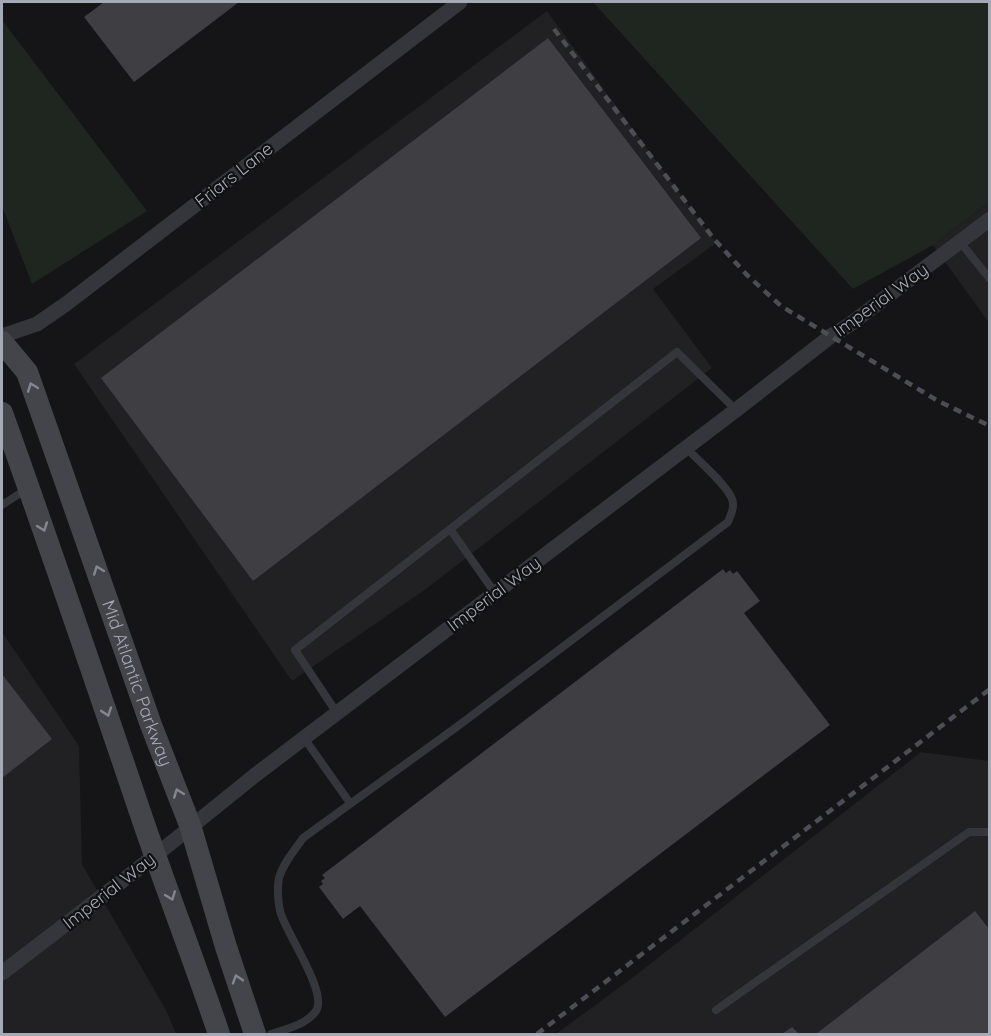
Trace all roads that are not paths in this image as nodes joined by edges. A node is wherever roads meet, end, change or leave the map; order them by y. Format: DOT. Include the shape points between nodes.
graph roads {
  1 [pos="460,2"];
  2 [pos="990,219"];
  3 [pos="960,242"];
  4 [pos="990,279"];
  5 [pos="2,336"];
  6 [pos="2,342"];
  7 [pos="736,410"];
  8 [pos="2,413"];
  9 [pos="686,448"];
  10 [pos="29,488"];
  11 [pos="2,505"];
  12 [pos="450,529"];
  13 [pos="495,593"];
  14 [pos="337,713"];
  15 [pos="304,738"];
  16 [pos="350,803"];
  17 [pos="190,825"];
  18 [pos="990,832"];
  19 [pos="156,855"];
  20 [pos="2,973"];
  21 [pos="716,1010"];
  22 [pos="219,1035"];
  23 [pos="255,1035"];
  24 [pos="271,1035"];
  1 -- 5 [label="street, Friars Lane" via="66,304 37,324"];
  2 -- 3 [label="street, Imperial Way"];
  3 -- 4 [label="lane"];
  3 -- 7 [label="street, Imperial Way"];
  17 -- 6 [label="street, Mid Atlantic Parkway, one-way" via="27,372"];
  7 -- 9 [label="street, Imperial Way"];
  7 -- 12 [label="lane" via="677,352"];
  8 -- 10 [label="street, Mid Atlantic Parkway"];
  9 -- 13 [label="street, Imperial Way"];
  9 -- 16 [label="lane" via="732,498 733,511 728,522"];
  10 -- 11 [label="lane"];
  10 -- 19 [label="street, Mid Atlantic Parkway, one-way"];
  12 -- 13 [label="lane"];
  12 -- 14 [label="lane" via="295,650"];
  13 -- 14 [label="street, Imperial Way"];
  14 -- 15 [label="street, Imperial Way"];
  15 -- 16 [label="lane"];
  15 -- 17 [label="street, Imperial Way"];
  16 -- 24 [label="lane" via="303,838 279,878 280,913 320,997 316,1011 302,1023"];
  17 -- 19 [label="street, Imperial Way"];
  23 -- 17 [label="street, Mid Atlantic Parkway, one-way"];
  18 -- 21 [label="lane" via="969,832"];
  19 -- 20 [label="street, Imperial Way"];
  19 -- 22 [label="street, Mid Atlantic Parkway, one-way"];
}
